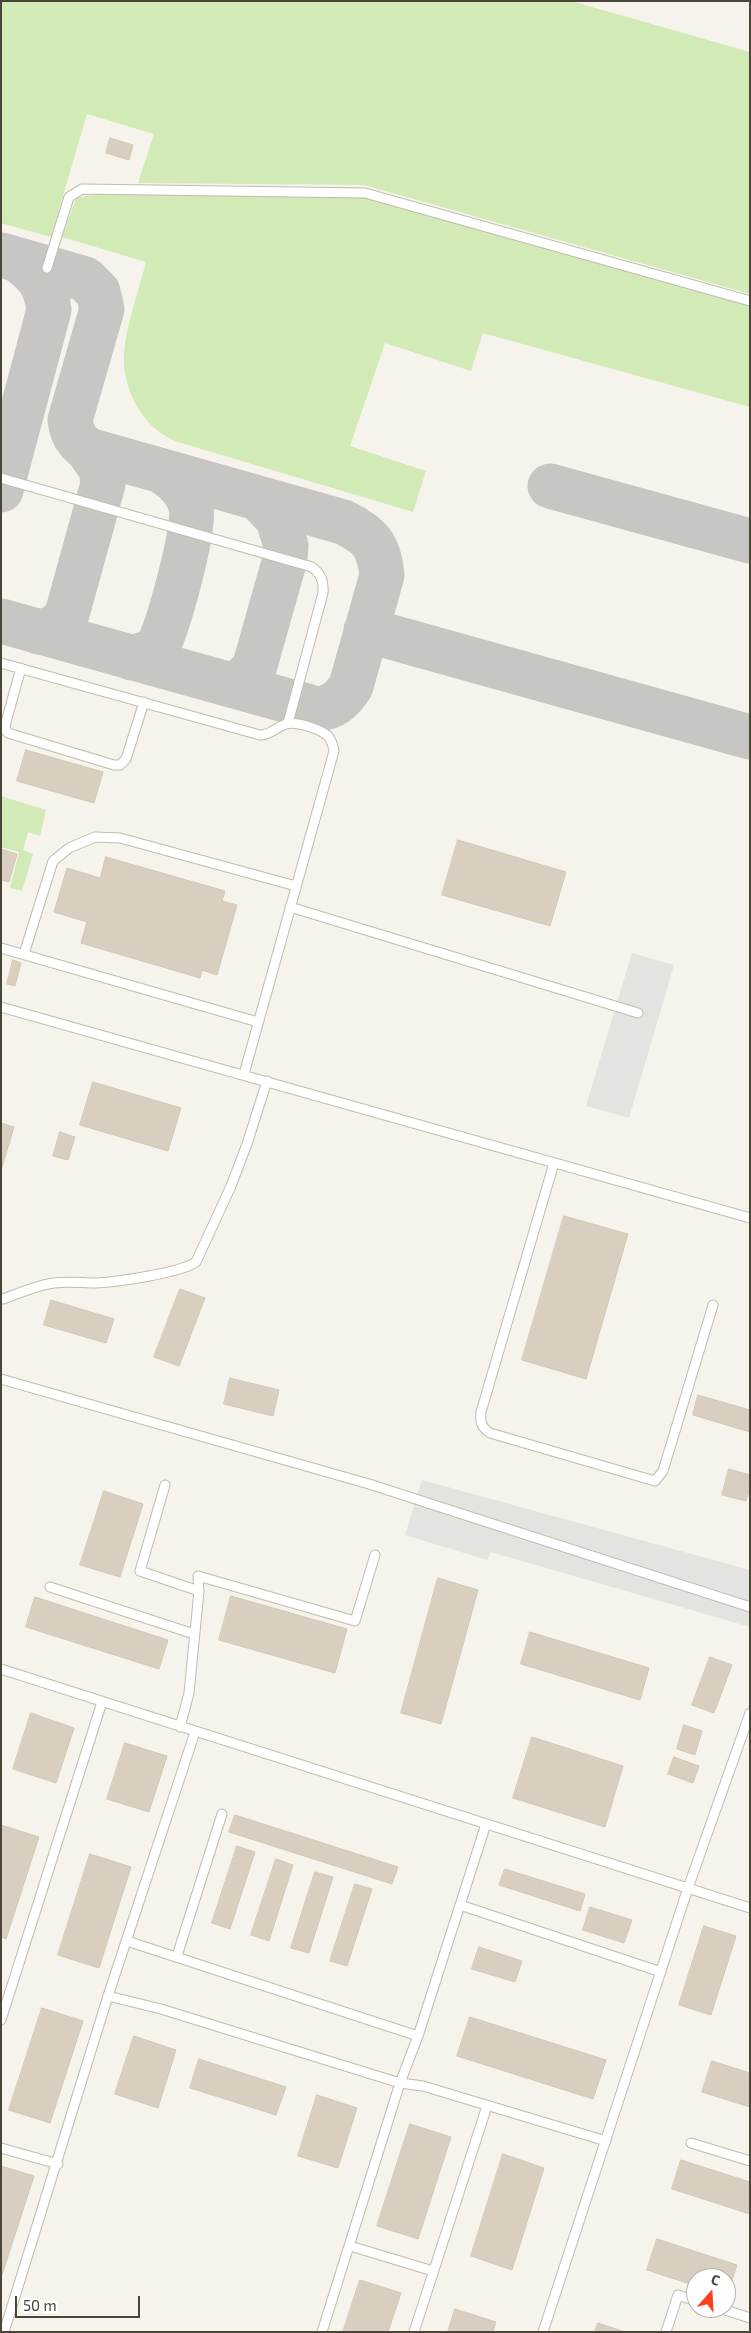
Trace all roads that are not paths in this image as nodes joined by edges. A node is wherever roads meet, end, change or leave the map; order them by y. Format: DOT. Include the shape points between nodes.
graph roads {
  1 [pos="47,268"];
  2 [pos="750,301"];
  3 [pos="1,478"];
  4 [pos="1,663"];
  5 [pos="21,668"];
  6 [pos="144,702"];
  7 [pos="288,723"];
  8 [pos="296,886"];
  9 [pos="290,907"];
  10 [pos="1,948"];
  11 [pos="24,954"];
  12 [pos="1,1007"];
  13 [pos="638,1013"];
  14 [pos="258,1022"];
  15 [pos="244,1074"];
  16 [pos="267,1081"];
  17 [pos="554,1163"];
  18 [pos="750,1218"];
  19 [pos="3,1299"];
  20 [pos="713,1305"];
  21 [pos="1,1379"];
  22 [pos="165,1486"];
  23 [pos="375,1555"];
  24 [pos="50,1587"];
  25 [pos="199,1592"];
  26 [pos="750,1607"];
  27 [pos="194,1634"];
  28 [pos="1,1669"];
  29 [pos="102,1702"];
  30 [pos="750,1713"];
  31 [pos="748,1724"];
  32 [pos="180,1727"];
  33 [pos="195,1732"];
  34 [pos="222,1814"];
  35 [pos="486,1824"];
  36 [pos="688,1888"];
  37 [pos="460,1904"];
  38 [pos="750,1908"];
  39 [pos="127,1941"];
  40 [pos="178,1956"];
  41 [pos="661,1972"];
  42 [pos="108,1996"];
  43 [pos="1,2020"];
  44 [pos="418,2036"];
  45 [pos="400,2083"];
  46 [pos="487,2106"];
  47 [pos="606,2141"];
  48 [pos="691,2143"];
  49 [pos="1,2148"];
  50 [pos="750,2162"];
  51 [pos="58,2164"];
  52 [pos="350,2246"];
  53 [pos="433,2271"];
  54 [pos="686,2298"];
  55 [pos="736,2313"];
  56 [pos="750,2318"];
  57 [pos="4,2332"];
  58 [pos="322,2332"];
  59 [pos="414,2332"];
  60 [pos="543,2332"];
  61 [pos="666,2332"];
  1 -- 2 [label="lane" via="69,197 82,189 365,193"];
  3 -- 7 [label="lane" via="312,567 318,572 322,579 322,593"];
  4 -- 5 [label="lane"];
  5 -- 6 [label="lane"];
  5 -- 6 [label="lane" via="6,722 8,733 114,765 120,765 126,759"];
  6 -- 7 [label="lane" via="260,735 269,734"];
  7 -- 8 [label="lane" via="322,733 333,743 334,751"];
  8 -- 9 [label="lane"];
  8 -- 11 [label="lane" via="120,838 95,837 69,848 53,861"];
  9 -- 13 [label="lane"];
  9 -- 14 [label="lane"];
  10 -- 11 [label="lane"];
  11 -- 14 [label="lane"];
  12 -- 15 [label="lane"];
  14 -- 15 [label="lane"];
  15 -- 16 [label="lane"];
  16 -- 17 [label="lane"];
  16 -- 19 [label="lane" via="241,1160 196,1262 178,1269 96,1283 51,1283"];
  17 -- 18 [label="lane"];
  17 -- 20 [label="lane" via="481,1412 483,1428 500,1436 655,1481 663,1471"];
  21 -- 26 [label="lane" via="369,1484"];
  22 -- 25 [label="lane" via="140,1571"];
  23 -- 25 [label="lane" via="355,1621 198,1576"];
  24 -- 27 [label="lane"];
  25 -- 27 [label="lane"];
  27 -- 32 [label="lane" via="189,1693"];
  28 -- 29 [label="lane"];
  29 -- 32 [label="lane"];
  29 -- 43 [label="lane"];
  30 -- 31 [label="lane"];
  31 -- 36 [label="lane"];
  32 -- 33 [label="lane"];
  33 -- 35 [label="lane"];
  33 -- 39 [label="lane"];
  34 -- 40 [label="lane"];
  35 -- 36 [label="lane"];
  35 -- 37 [label="lane"];
  36 -- 38 [label="lane"];
  36 -- 41 [label="lane"];
  37 -- 41 [label="lane"];
  37 -- 44 [label="lane"];
  39 -- 40 [label="lane"];
  39 -- 42 [label="lane"];
  40 -- 44 [label="lane"];
  41 -- 47 [label="lane"];
  42 -- 45 [label="lane"];
  42 -- 51 [label="lane"];
  44 -- 45 [label="lane"];
  45 -- 46 [label="lane" via="423,2086"];
  45 -- 52 [label="lane"];
  46 -- 47 [label="lane"];
  46 -- 53 [label="lane"];
  47 -- 60 [label="lane"];
  48 -- 50 [label="lane"];
  49 -- 51 [label="lane"];
  51 -- 57 [label="lane"];
  52 -- 53 [label="lane"];
  52 -- 58 [label="lane"];
  53 -- 59 [label="lane"];
  54 -- 61 [label="lane" via="678,2295"];
  55 -- 56 [label="lane"];
}
